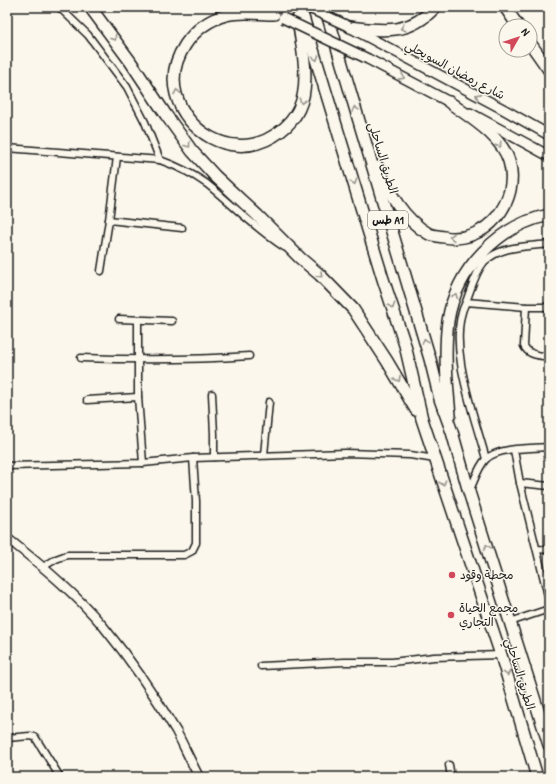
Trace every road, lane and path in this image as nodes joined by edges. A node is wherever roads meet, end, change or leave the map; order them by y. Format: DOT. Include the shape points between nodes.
graph roads {
  1 [pos="59,7"];
  2 [pos="90,7"];
  3 [pos="259,7"];
  4 [pos="296,7"];
  5 [pos="300,7"];
  6 [pos="307,7"];
  7 [pos="325,7"];
  8 [pos="331,7"];
  9 [pos="435,7"];
  10 [pos="505,7"];
  11 [pos="279,16"];
  12 [pos="513,18"];
  13 [pos="350,27"];
  14 [pos="334,36"];
  15 [pos="538,54"];
  16 [pos="549,70"];
  17 [pos="449,102"];
  18 [pos="361,130"];
  19 [pos="549,135"];
  20 [pos="7,148"];
  21 [pos="549,156"];
  22 [pos="117,157"];
  23 [pos="160,160"];
  24 [pos="549,215"];
  25 [pos="108,220"];
  26 [pos="182,228"];
  27 [pos="549,244"];
  28 [pos="300,258"];
  29 [pos="101,271"];
  30 [pos="466,302"];
  31 [pos="526,307"];
  32 [pos="549,307"];
  33 [pos="119,319"];
  34 [pos="138,320"];
  35 [pos="172,321"];
  36 [pos="249,356"];
  37 [pos="549,356"];
  38 [pos="81,358"];
  39 [pos="138,360"];
  40 [pos="212,394"];
  41 [pos="138,397"];
  42 [pos="87,400"];
  43 [pos="269,402"];
  44 [pos="422,419"];
  45 [pos="452,432"];
  46 [pos="549,447"];
  47 [pos="514,450"];
  48 [pos="264,455"];
  49 [pos="214,457"];
  50 [pos="193,458"];
  51 [pos="435,459"];
  52 [pos="486,459"];
  53 [pos="144,463"];
  54 [pos="7,466"];
  55 [pos="520,483"];
  56 [pos="549,486"];
  57 [pos="469,492"];
  58 [pos="7,538"];
  59 [pos="537,549"];
  60 [pos="549,550"];
  61 [pos="43,567"];
  62 [pos="549,600"];
  63 [pos="549,609"];
  64 [pos="510,622"];
  65 [pos="502,655"];
  66 [pos="261,666"];
  67 [pos="7,738"];
  68 [pos="549,745"];
  69 [pos="449,765"];
  70 [pos="60,777"];
  71 [pos="199,777"];
  72 [pos="451,777"];
  73 [pos="537,777"];
  1 -- 23 [label="street" via="88,35 127,88 145,122"];
  2 -- 28 [label="highway, one-way" via="192,151"];
  3 -- 11 [label="main road"];
  4 -- 11 [label="highway, one-way" via="305,67 303,100 296,116 284,128 261,142 235,146 206,136 185,114 176,93 175,75 178,59 185,44 203,26 228,15"];
  5 -- 44 [label="highway, طس A1, one-way" via="405,345"];
  6 -- 13 [label="main road, شارع رمضان السويحلي, bridge"];
  7 -- 14 [label="highway, الطريق الساحلى / طس A1"];
  8 -- 14 [label="highway"];
  9 -- 13 [label="highway, one-way" via="429,14 405,28 393,30"];
  10 -- 12 [label="highway"];
  11 -- 17 [label="main road, one-way, bridge"];
  19 -- 13 [label="main road, شارع رمضان السويحلي, one-way"];
  18 -- 14 [label="highway, الطريق الساحلى / طس A1, one-way"];
  15 -- 16 [label="highway"];
  17 -- 18 [label="highway, one-way" via="484,128 499,143 509,160 512,180 509,197 499,216 485,228 469,236 452,238 431,234 414,224 399,208"];
  17 -- 21 [label="main road"];
  45 -- 18 [label="highway, الطريق الساحلى / طس A1, one-way"];
  20 -- 22 [label="street"];
  22 -- 23 [label="street"];
  22 -- 25 [label="street"];
  23 -- 28 [label="street" via="180,167 206,184 251,223"];
  45 -- 24 [label="highway, one-way" via="446,359 448,321 458,290 473,263 485,249 521,224"];
  25 -- 26 [label="street"];
  25 -- 29 [label="street"];
  27 -- 30 [label="street" via="513,248 497,253 484,262"];
  28 -- 44 [label="highway, one-way" via="353,309"];
  30 -- 31 [label="street"];
  30 -- 52 [label="street" via="458,330 462,365"];
  31 -- 32 [label="street"];
  31 -- 37 [label="street" via="526,351"];
  33 -- 34 [label="street"];
  34 -- 35 [label="street"];
  34 -- 39 [label="street"];
  36 -- 39 [label="street"];
  38 -- 39 [label="street"];
  39 -- 41 [label="street"];
  40 -- 49 [label="street"];
  41 -- 42 [label="street"];
  41 -- 53 [label="street"];
  43 -- 48 [label="street"];
  44 -- 51 [label="highway, الطريق الساحلي / طس A1"];
  45 -- 57 [label="highway, الطريق الساحلي / طس A1"];
  46 -- 47 [label="street"];
  47 -- 52 [label="street" via="494,454"];
  47 -- 55 [label="street"];
  48 -- 49 [label="street"];
  48 -- 51 [label="street" via="346,452 410,455"];
  49 -- 50 [label="street"];
  50 -- 53 [label="street"];
  50 -- 61 [label="street" via="196,543 192,551 184,555 67,555 56,558"];
  51 -- 65 [label="highway, الطريق الساحلي / طس A1, one-way"];
  52 -- 57 [label="street"];
  53 -- 54 [label="street"];
  55 -- 56 [label="street"];
  55 -- 59 [label="street"];
  64 -- 57 [label="highway, الطريق الساحلي / طس A1, one-way"];
  58 -- 61 [label="street"];
  59 -- 60 [label="street"];
  59 -- 62 [label="street"];
  61 -- 71 [label="street" via="103,626 134,666 176,732"];
  63 -- 64 [label="street"];
  64 -- 68 [label="highway, الطريق الساحلي / طس A1"];
  65 -- 66 [label="street"];
  65 -- 73 [label="highway, الطريق الساحلي / طس A1, one-way"];
  67 -- 70 [label="street" via="35,737"];
  69 -- 72 [label="street"];
}
